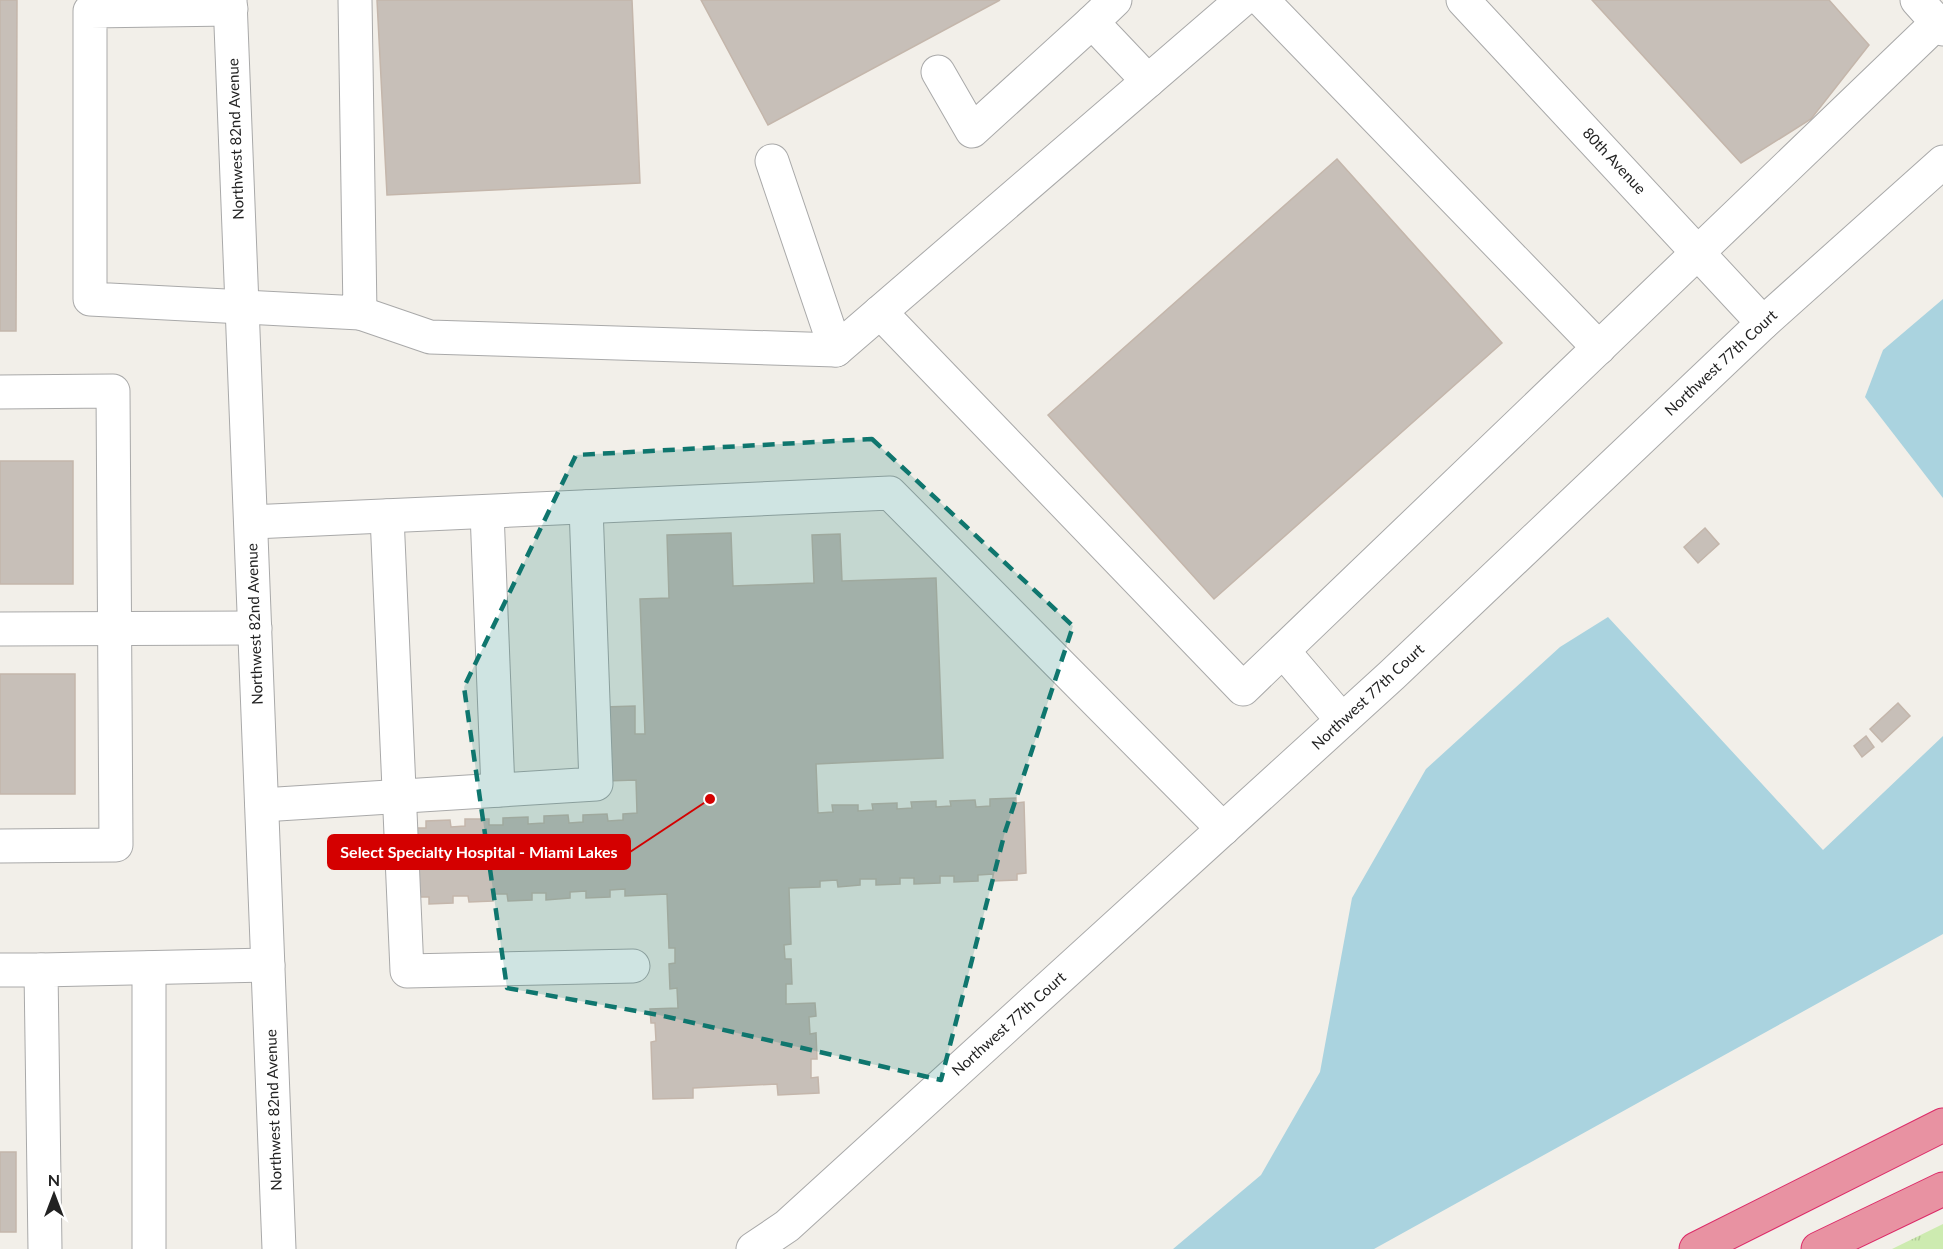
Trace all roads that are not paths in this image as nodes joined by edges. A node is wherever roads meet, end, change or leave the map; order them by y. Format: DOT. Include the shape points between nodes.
graph roads {
  1 [pos="355,0"];
  2 [pos="1115,0"];
  3 [pos="1242,0"];
  4 [pos="1262,0"];
  5 [pos="231,4"];
  6 [pos="90,5"];
  7 [pos="1480,6"];
  8 [pos="1932,17"];
  9 [pos="1092,22"];
  10 [pos="938,72"];
  11 [pos="1148,81"];
  12 [pos="772,160"];
  13 [pos="1943,162"];
  14 [pos="1699,253"];
  15 [pos="243,308"];
  16 [pos="880,312"];
  17 [pos="360,313"];
  18 [pos="1763,323"];
  19 [pos="1599,348"];
  20 [pos="836,351"];
  21 [pos="0,392"];
  22 [pos="586,507"];
  23 [pos="487,512"];
  24 [pos="387,516"];
  25 [pos="251,522"];
  26 [pos="114,628"];
  27 [pos="255,628"];
  28 [pos="0,629"];
  29 [pos="1283,651"];
  30 [pos="1342,720"];
  31 [pos="498,790"];
  32 [pos="400,796"];
  33 [pos="262,805"];
  34 [pos="1223,829"];
  35 [pos="0,846"];
  36 [pos="268,965"];
  37 [pos="633,966"];
  38 [pos="149,968"];
  39 [pos="0,970"];
  40 [pos="41,970"];
  41 [pos="1943,1125"];
  42 [pos="1943,1189"];
  43 [pos="45,1249"];
  44 [pos="148,1249"];
  45 [pos="279,1249"];
  46 [pos="753,1249"];
  47 [pos="1696,1249"];
  48 [pos="1818,1249"];
  1 -- 17 [label="street"];
  2 -- 9 [label="street"];
  3 -- 11 [label="street"];
  4 -- 19 [label="street"];
  5 -- 6 [label="street"];
  5 -- 15 [label="street, Northwest 82nd Avenue"];
  6 -- 15 [label="street" via="90,299"];
  7 -- 14 [label="street, 80th Avenue"];
  8 -- 14 [label="street"];
  9 -- 10 [label="street" via="972,131"];
  9 -- 11 [label="street"];
  11 -- 16 [label="street"];
  12 -- 20 [label="street"];
  13 -- 18 [label="street, Northwest 77th Court"];
  14 -- 18 [label="street, 80th Avenue"];
  14 -- 19 [label="street"];
  15 -- 17 [label="street"];
  15 -- 25 [label="street, Northwest 82nd Avenue"];
  16 -- 20 [label="street"];
  16 -- 29 [label="street" via="1243,689"];
  17 -- 20 [label="street" via="430,337"];
  18 -- 30 [label="street, Northwest 77th Court"];
  19 -- 29 [label="street"];
  21 -- 26 [label="street" via="113,391"];
  22 -- 23 [label="street"];
  22 -- 31 [label="street" via="596,784"];
  22 -- 34 [label="street" via="890,493"];
  23 -- 24 [label="street"];
  23 -- 31 [label="street"];
  24 -- 25 [label="street"];
  24 -- 32 [label="street"];
  25 -- 27 [label="street, Northwest 82nd Avenue"];
  26 -- 27 [label="street"];
  26 -- 28 [label="street"];
  26 -- 35 [label="street" via="116,845"];
  27 -- 33 [label="street, Northwest 82nd Avenue"];
  29 -- 30 [label="street"];
  30 -- 34 [label="street, Northwest 77th Court"];
  31 -- 32 [label="street"];
  32 -- 33 [label="street"];
  32 -- 37 [label="street" via="406,971"];
  33 -- 36 [label="street, Northwest 82nd Avenue"];
  34 -- 46 [label="street, Northwest 77th Court" via="787,1226"];
  36 -- 38 [label="street"];
  36 -- 45 [label="street, Northwest 82nd Avenue"];
  38 -- 40 [label="street"];
  38 -- 44 [label="street"];
  39 -- 40 [label="street"];
  40 -- 43 [label="street"];
  41 -- 47 [label="highway"];
  42 -- 48 [label="highway"];
}
